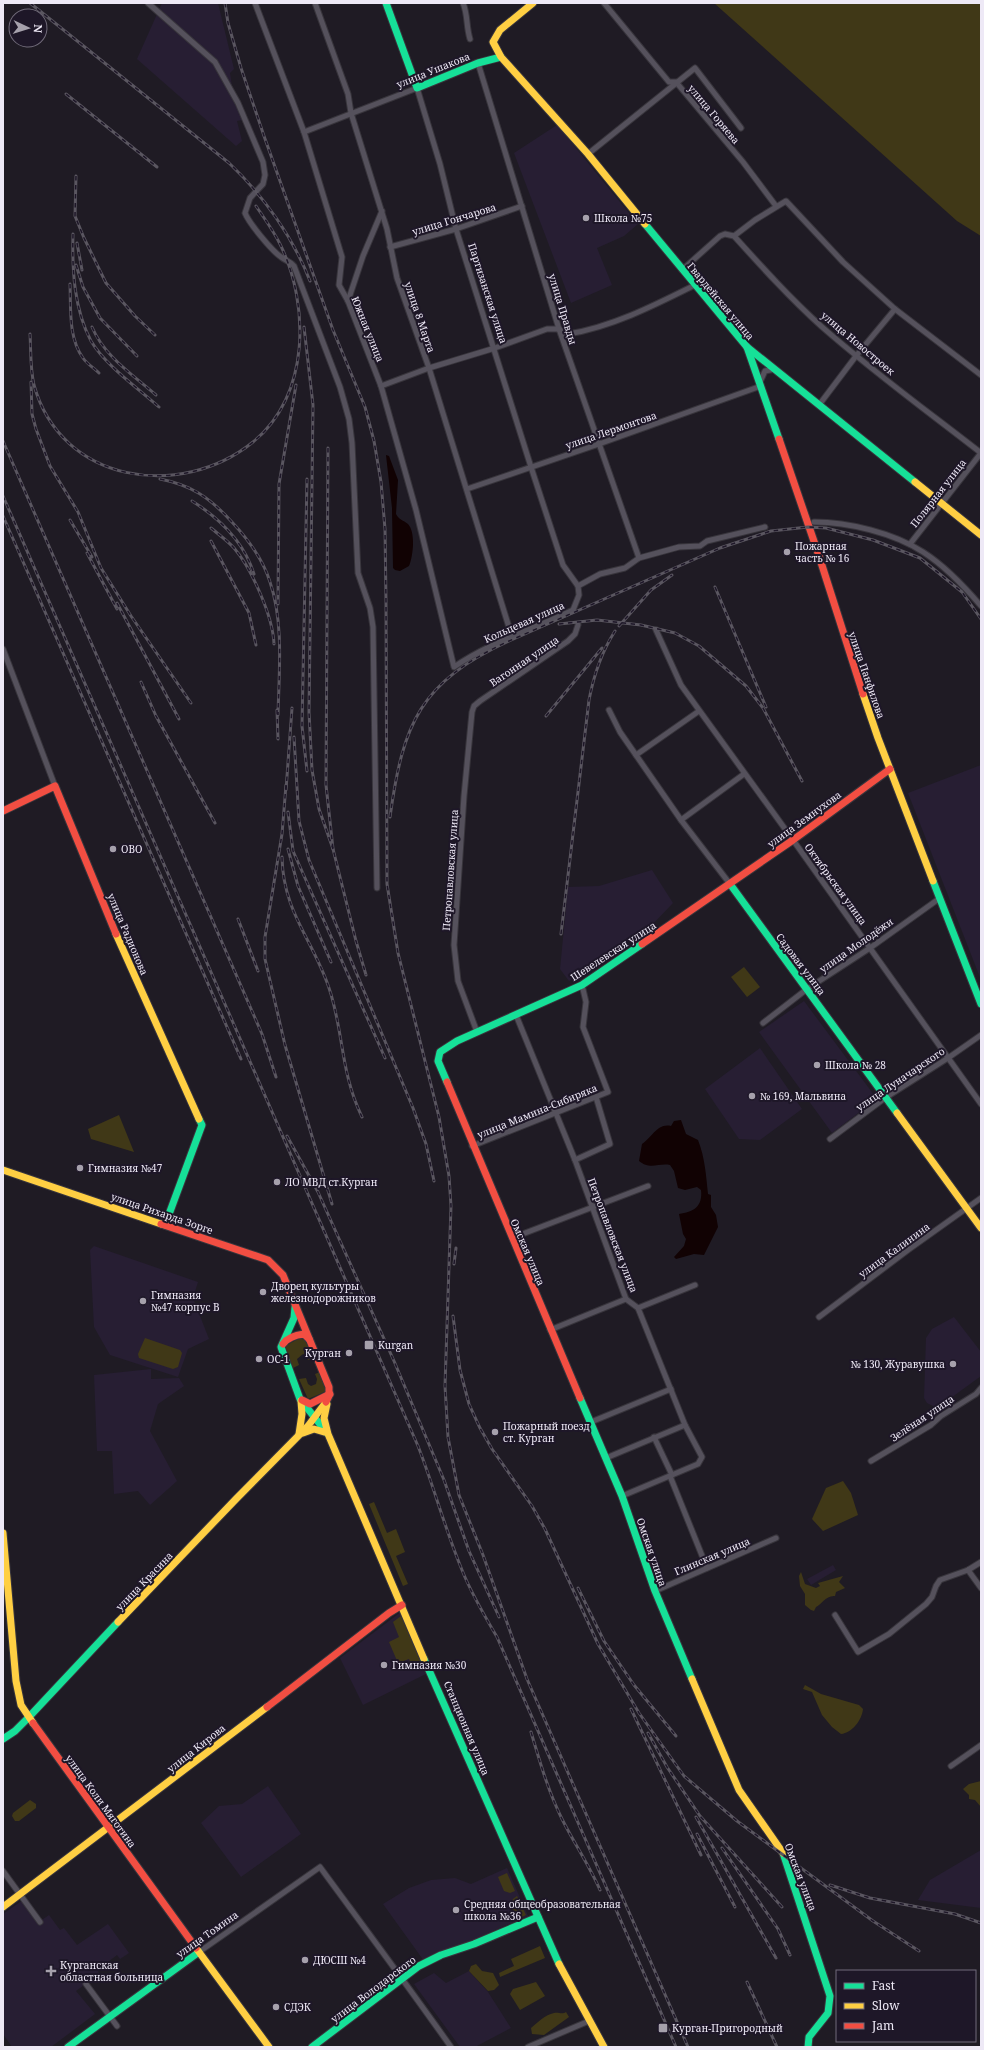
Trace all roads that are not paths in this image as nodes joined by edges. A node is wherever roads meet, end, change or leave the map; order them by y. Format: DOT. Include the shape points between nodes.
graph roads {
  1 [pos="148,3"];
  2 [pos="255,3"];
  3 [pos="315,3"];
  4 [pos="386,3"];
  5 [pos="463,3"];
  6 [pos="533,3"];
  7 [pos="604,3"];
  8 [pos="470,39"];
  9 [pos="502,57"];
  10 [pos="478,63"];
  11 [pos="676,82"];
  12 [pos="417,88"];
  13 [pos="351,113"];
  14 [pos="741,128"];
  15 [pos="304,132"];
  16 [pos="588,154"];
  17 [pos="522,206"];
  18 [pos="776,206"];
  19 [pos="382,211"];
  20 [pos="456,229"];
  21 [pos="734,236"];
  22 [pos="390,247"];
  23 [pos="682,270"];
  24 [pos="694,285"];
  25 [pos="348,301"];
  26 [pos="895,309"];
  27 [pos="559,328"];
  28 [pos="747,347"];
  29 [pos="495,348"];
  30 [pos="856,356"];
  31 [pos="429,368"];
  32 [pos="775,369"];
  33 [pos="981,374"];
  34 [pos="760,384"];
  35 [pos="381,386"];
  36 [pos="819,405"];
  37 [pos="600,444"];
  38 [pos="981,453"];
  39 [pos="531,467"];
  40 [pos="467,489"];
  41 [pos="941,504"];
  42 [pos="814,522"];
  43 [pos="765,527"];
  44 [pos="981,535"];
  45 [pos="910,544"];
  46 [pos="639,558"];
  47 [pos="578,586"];
  48 [pos="981,606"];
  49 [pos="578,625"];
  50 [pos="656,630"];
  51 [pos="512,637"];
  52 [pos="3,649"];
  53 [pos="454,667"];
  54 [pos="474,706"];
  55 [pos="609,710"];
  56 [pos="699,711"];
  57 [pos="636,754"];
  58 [pos="890,769"];
  59 [pos="744,774"];
  60 [pos="55,786"];
  61 [pos="3,811"];
  62 [pos="681,820"];
  63 [pos="793,840"];
  64 [pos="730,884"];
  65 [pos="377,888"];
  66 [pos="940,898"];
  67 [pos="870,948"];
  68 [pos="582,985"];
  69 [pos="808,989"];
  70 [pos="981,1004"];
  71 [pos="516,1015"];
  72 [pos="763,1023"];
  73 [pos="477,1032"];
  74 [pos="981,1035"];
  75 [pos="438,1056"];
  76 [pos="948,1058"];
  77 [pos="596,1097"];
  78 [pos="885,1098"];
  79 [pos="981,1104"];
  80 [pos="555,1112"];
  81 [pos="830,1139"];
  82 [pos="472,1146"];
  83 [pos="575,1160"];
  84 [pos="3,1170"];
  85 [pos="648,1186"];
  86 [pos="981,1198"];
  87 [pos="592,1207"];
  88 [pos="967,1209"];
  89 [pos="165,1225"];
  90 [pos="981,1228"];
  91 [pos="512,1238"];
  92 [pos="695,1285"];
  93 [pos="626,1299"];
  94 [pos="294,1301"];
  95 [pos="638,1308"];
  96 [pos="819,1317"];
  97 [pos="550,1330"];
  98 [pos="309,1339"];
  99 [pos="281,1348"];
  100 [pos="981,1388"];
  101 [pos="671,1390"];
  102 [pos="329,1393"];
  103 [pos="300,1399"];
  104 [pos="314,1419"];
  105 [pos="591,1422"];
  106 [pos="685,1425"];
  107 [pos="328,1434"];
  108 [pos="299,1435"];
  109 [pos="654,1437"];
  110 [pos="606,1458"];
  111 [pos="871,1461"];
  112 [pos="671,1475"];
  113 [pos="622,1496"];
  114 [pos="3,1533"];
  115 [pos="776,1538"];
  116 [pos="981,1562"];
  117 [pos="707,1568"];
  118 [pos="968,1570"];
  119 [pos="981,1588"];
  120 [pos="655,1591"];
  121 [pos="6,1601"];
  122 [pos="402,1605"];
  123 [pos="835,1615"];
  124 [pos="28,1718"];
  125 [pos="3,1739"];
  126 [pos="981,1745"];
  127 [pos="951,1766"];
  128 [pos="108,1828"];
  129 [pos="3,1871"];
  130 [pos="20,1894"];
  131 [pos="3,1907"];
  132 [pos="538,1917"];
  133 [pos="40,1922"];
  134 [pos="199,1952"];
  135 [pos="404,1979"];
  136 [pos="86,1984"];
  137 [pos="110,2017"];
  138 [pos="590,2024"];
  139 [pos="117,2026"];
  140 [pos="68,2047"];
  141 [pos="269,2047"];
  142 [pos="312,2047"];
  143 [pos="451,2047"];
  144 [pos="528,2047"];
  145 [pos="600,2047"];
  146 [pos="604,2047"];
  147 [pos="808,2047"];
  1 -- 65 [label="street" via="215,62 238,103 263,162 265,175 263,184 250,198 246,217 281,257 294,266 340,387 349,419 358,573 370,608 373,627"];
  2 -- 15 [label="street, Южная улица"];
  3 -- 13 [label="street, улица 8 Марта" via="346,87"];
  4 -- 12 [label="main road, Партизанская улица"];
  5 -- 8 [label="street" via="467,13 466,24"];
  6 -- 9 [label="main road" via="500,30 492,42"];
  7 -- 11 [label="street, улица Горяева" via="669,82"];
  9 -- 10 [label="main road, улица Ушакова"];
  9 -- 16 [label="main road, Гвардейская улица"];
  10 -- 12 [label="main road, улица Ушакова"];
  10 -- 17 [label="street, улица Правды"];
  11 -- 14 [label="street" via="695,68"];
  11 -- 16 [label="street"];
  11 -- 18 [label="street, улица Горяева"];
  12 -- 13 [label="street, улица Ушакова"];
  12 -- 20 [label="street, Партизанская улица"];
  13 -- 15 [label="street, улица Ушакова"];
  13 -- 19 [label="street, улица 8 Марта"];
  15 -- 25 [label="street, Южная улица" via="342,257 339,285"];
  16 -- 23 [label="main road, Гвардейская улица"];
  17 -- 20 [label="street, улица Гончарова"];
  17 -- 27 [label="street, улица Правды"];
  18 -- 21 [label="street"];
  18 -- 26 [label="street" via="786,200 843,262"];
  19 -- 22 [label="street, улица 8 Марта"];
  19 -- 25 [label="street"];
  20 -- 22 [label="street, улица Гончарова"];
  20 -- 29 [label="street, Партизанская улица"];
  21 -- 23 [label="street" via="720,236"];
  21 -- 30 [label="street, улица Новостроек" via="783,290"];
  22 -- 31 [label="street, улица 8 Марта" via="397,278"];
  23 -- 24 [label="main road, Гвардейская улица"];
  24 -- 27 [label="street" via="599,327 568,334"];
  24 -- 28 [label="main road, Гвардейская улица"];
  25 -- 35 [label="street, Южная улица"];
  26 -- 30 [label="street"];
  26 -- 33 [label="street"];
  27 -- 29 [label="street" via="547,329"];
  27 -- 37 [label="street, улица Правды"];
  28 -- 32 [label="main road, Гвардейская улица"];
  28 -- 34 [label="main road, улица Панфилова"];
  29 -- 31 [label="street"];
  29 -- 39 [label="street, Партизанская улица"];
  30 -- 36 [label="street"];
  30 -- 38 [label="street, улица Новостроек"];
  31 -- 35 [label="street"];
  31 -- 40 [label="street, улица 8 Марта"];
  32 -- 34 [label="street" via="765,371"];
  32 -- 36 [label="main road, Гвардейская улица"];
  34 -- 37 [label="street, улица Лермонтова"];
  34 -- 58 [label="main road, улица Панфилова" via="819,556 855,673"];
  35 -- 53 [label="street, Южная улица" via="416,510"];
  36 -- 41 [label="main road, Гвардейская улица"];
  37 -- 39 [label="street, улица Лермонтова"];
  37 -- 46 [label="street, улица Правды"];
  38 -- 41 [label="street, Полярная улица"];
  39 -- 40 [label="street, улица Лермонтова"];
  39 -- 47 [label="street, Партизанская улица" via="564,565"];
  40 -- 51 [label="street, улица 8 Марта"];
  41 -- 44 [label="main road, Гвардейская улица"];
  41 -- 45 [label="street, Полярная улица"];
  42 -- 45 [label="street" via="872,530"];
  43 -- 46 [label="street" via="707,541 700,546 679,547"];
  45 -- 48 [label="street" via="924,552 965,587"];
  46 -- 47 [label="street" via="625,568 600,574"];
  47 -- 51 [label="street, Кольцевая улица" via="573,610"];
  49 -- 54 [label="street, Вагонная улица" via="568,642"];
  50 -- 56 [label="street, Октябрьская улица" via="680,685"];
  51 -- 53 [label="street, Кольцевая улица" via="467,658"];
  52 -- 60 [label="street, улица Радионова"];
  54 -- 73 [label="street, Петропавловская улица" via="464,796 454,945 458,981"];
  55 -- 57 [label="street, Садовая улица" via="620,732"];
  56 -- 57 [label="street"];
  56 -- 59 [label="street, Октябрьская улица"];
  57 -- 62 [label="street, Садовая улица"];
  58 -- 63 [label="main road, улица Земнухова"];
  58 -- 66 [label="main road, улица Панфилова"];
  59 -- 62 [label="street"];
  59 -- 63 [label="street, Октябрьская улица"];
  60 -- 61 [label="main road"];
  60 -- 89 [label="main road, улица Радионова" via="118,939 202,1125"];
  62 -- 64 [label="street, Садовая улица"];
  63 -- 64 [label="main road, улица Земнухова"];
  63 -- 67 [label="street, Октябрьская улица"];
  64 -- 68 [label="main road, Шевелевская улица"];
  64 -- 69 [label="main road, Садовая улица"];
  66 -- 67 [label="street, улица Молодёжи"];
  66 -- 70 [label="main road, улица Панфилова"];
  67 -- 69 [label="street, улица Молодёжи"];
  67 -- 76 [label="street, Октябрьская улица"];
  68 -- 71 [label="main road, Шевелевская улица"];
  68 -- 77 [label="street, улица Мамина-Сибиряка" via="586,1002 582,1027 608,1092"];
  69 -- 72 [label="street, улица Молодёжи"];
  69 -- 78 [label="main road, Садовая улица"];
  71 -- 73 [label="main road, Шевелевская улица"];
  71 -- 80 [label="street, Петропавловская улица"];
  73 -- 75 [label="main road, Шевелевская улица" via="443,1049"];
  74 -- 76 [label="street, улица Луначарского"];
  75 -- 82 [label="main road, Омская улица" via="439,1067"];
  76 -- 78 [label="street, улица Луначарского"];
  76 -- 79 [label="street, Октябрьская улица"];
  77 -- 80 [label="street, улица Мамина-Сибиряка"];
  77 -- 83 [label="street" via="610,1144"];
  78 -- 81 [label="street, улица Луначарского"];
  78 -- 88 [label="main road, Садовая улица"];
  80 -- 82 [label="street, улица Мамина-Сибиряка"];
  80 -- 83 [label="street, Петропавловская улица"];
  82 -- 91 [label="main road, Омская улица"];
  83 -- 87 [label="street, Петропавловская улица"];
  84 -- 89 [label="main road, улица Рихарда Зорге"];
  85 -- 87 [label="street"];
  86 -- 88 [label="street, улица Калинина"];
  87 -- 91 [label="street"];
  87 -- 93 [label="street, Петропавловская улица"];
  88 -- 90 [label="main road, Садовая улица"];
  88 -- 96 [label="street, улица Калинина"];
  89 -- 94 [label="main road, улица Рихарда Зорге" via="268,1260 283,1275"];
  91 -- 97 [label="main road, Омская улица"];
  92 -- 95 [label="street"];
  93 -- 95 [label="street, Петропавловская улица"];
  93 -- 97 [label="street"];
  94 -- 98 [label="main road, улица Рихарда Зорге"];
  94 -- 99 [label="main road" via="295,1319 282,1340"];
  95 -- 101 [label="street"];
  97 -- 105 [label="main road, Омская улица"];
  98 -- 99 [label="main road" via="304,1334 298,1334 285,1341"];
  98 -- 102 [label="main road, улица Рихарда Зорге"];
  99 -- 103 [label="main road, Станционная улица"];
  100 -- 111 [label="street, Зелёная улица" via="931,1425"];
  101 -- 105 [label="street"];
  101 -- 106 [label="street"];
  102 -- 103 [label="main road" via="310,1404"];
  102 -- 104 [label="main road"];
  102 -- 107 [label="main road, Станционная улица" via="324,1418"];
  103 -- 104 [label="main road, Станционная улица"];
  103 -- 108 [label="main road" via="302,1414"];
  104 -- 107 [label="main road, Станционная улица"];
  104 -- 108 [label="main road, улица Красина"];
  105 -- 110 [label="main road, Омская улица"];
  106 -- 109 [label="street"];
  106 -- 112 [label="street" via="702,1457 698,1464"];
  107 -- 108 [label="main road" via="311,1429"];
  107 -- 122 [label="main road, Станционная улица"];
  108 -- 124 [label="main road, улица Красина" via="224,1510"];
  109 -- 110 [label="street"];
  109 -- 112 [label="street"];
  110 -- 113 [label="main road, Омская улица"];
  112 -- 113 [label="street"];
  112 -- 117 [label="street"];
  113 -- 120 [label="main road, Омская улица"];
  114 -- 121 [label="main road, улица Коли Мяготина"];
  115 -- 117 [label="street, Глинская улица"];
  116 -- 118 [label="street"];
  117 -- 120 [label="street, Глинская улица"];
  118 -- 119 [label="street"];
  118 -- 123 [label="street" via="940,1580 926,1604 889,1634 858,1652"];
  120 -- 147 [label="main road, Омская улица" via="739,1790 780,1846 800,1900 830,1996 828,2013 809,2037"];
  121 -- 124 [label="main road, улица Коли Мяготина" via="18,1693 21,1706"];
  122 -- 128 [label="main road, улица Кирова"];
  122 -- 132 [label="main road, Станционная улица"];
  124 -- 125 [label="main road, улица Красина"];
  124 -- 128 [label="main road, улица Коли Мяготина"];
  126 -- 127 [label="street"];
  128 -- 130 [label="main road, улица Кирова"];
  128 -- 134 [label="main road, улица Коли Мяготина"];
  129 -- 130 [label="street"];
  130 -- 131 [label="main road, улица Кирова"];
  130 -- 133 [label="street"];
  132 -- 135 [label="main road, улица Володарского" via="486,1940 441,1954 419,1966"];
  132 -- 138 [label="main road, Станционная улица" via="554,1955"];
  134 -- 135 [label="street, улица Томина" via="320,1867"];
  134 -- 137 [label="main road, улица Томина"];
  134 -- 141 [label="main road, улица Коли Мяготина"];
  135 -- 142 [label="main road, улица Володарского"];
  135 -- 143 [label="street"];
  136 -- 137 [label="street"];
  137 -- 139 [label="street"];
  137 -- 140 [label="main road, улица Томина"];
  138 -- 144 [label="street"];
  138 -- 145 [label="main road, Станционная улица"];
  138 -- 146 [label="main road, Станционная улица"];
}
